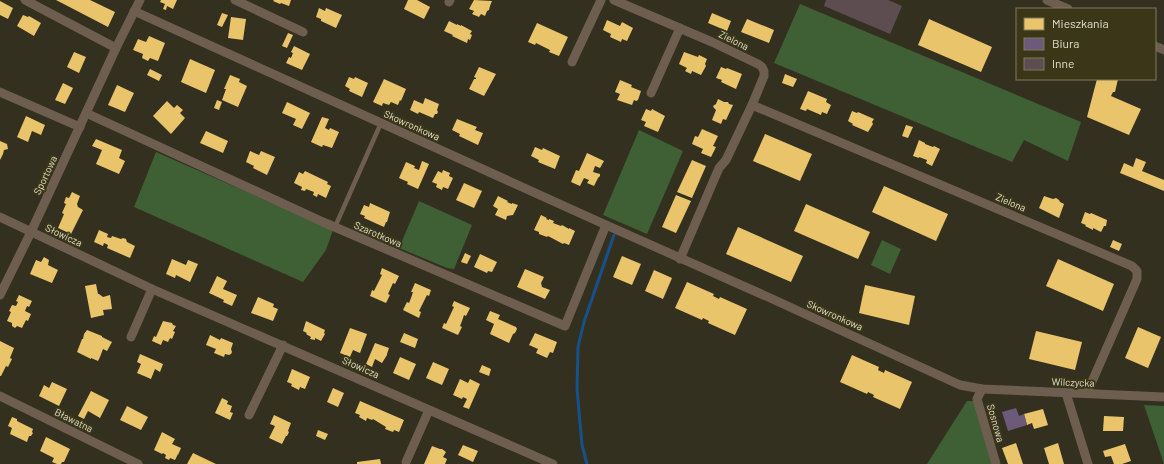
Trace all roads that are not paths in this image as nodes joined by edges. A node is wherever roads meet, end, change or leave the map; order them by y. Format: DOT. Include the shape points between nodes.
graph roads {
  1 [pos="25,0"];
  2 [pos="140,0"];
  3 [pos="235,0"];
  4 [pos="601,0"];
  5 [pos="614,0"];
  6 [pos="1047,0"];
  7 [pos="1066,8"];
  8 [pos="134,11"];
  9 [pos="680,28"];
  10 [pos="303,32"];
  11 [pos="116,48"];
  12 [pos="572,62"];
  13 [pos="0,92"];
  14 [pos="651,93"];
  15 [pos="752,105"];
  16 [pos="86,113"];
  17 [pos="381,123"];
  18 [pos="80,127"];
  19 [pos="0,217"];
  20 [pos="606,225"];
  21 [pos="335,227"];
  22 [pos="31,232"];
  23 [pos="680,258"];
  24 [pos="152,289"];
  25 [pos="0,295"];
  26 [pos="131,337"];
  27 [pos="283,345"];
  28 [pos="982,389"];
  29 [pos="1066,393"];
  30 [pos="1087,394"];
  31 [pos="0,396"];
  32 [pos="1164,397"];
  33 [pos="429,410"];
  34 [pos="249,415"];
  35 [pos="406,462"];
  36 [pos="138,464"];
  37 [pos="553,464"];
  38 [pos="996,464"];
  39 [pos="1088,464"];
  1 -- 11 [label="street"];
  2 -- 8 [label="street, Sportowa"];
  3 -- 10 [label="street"];
  4 -- 12 [label="street"];
  5 -- 9 [label="street, Zielona"];
  6 -- 7 [label="street"];
  8 -- 11 [label="street, Sportowa"];
  8 -- 17 [label="street, Skowronkowa"];
  9 -- 14 [label="street"];
  9 -- 15 [label="street, Zielona" via="762,67 764,76"];
  11 -- 16 [label="street, Sportowa"];
  13 -- 18 [label="street"];
  15 -- 23 [label="street, Zielona" via="726,160 719,168"];
  15 -- 30 [label="street, Zielona" via="1132,266 1137,271 1137,279"];
  16 -- 18 [label="street, Sportowa"];
  16 -- 21 [label="street, Szarotkowa"];
  17 -- 20 [label="street, Skowronkowa"];
  17 -- 21 [label="lane"];
  18 -- 22 [label="street, Sportowa"];
  19 -- 22 [label="street"];
  20 -- 21 [label="street, Szarotkowa" via="565,326"];
  20 -- 23 [label="street, Skowronkowa"];
  22 -- 24 [label="street, Słowicza"];
  22 -- 25 [label="street, Sportowa"];
  23 -- 28 [label="street, Skowronkowa" via="960,384"];
  24 -- 26 [label="street"];
  24 -- 27 [label="street, Słowicza"];
  27 -- 33 [label="street, Słowicza"];
  27 -- 34 [label="street"];
  28 -- 29 [label="street, Wilczycka"];
  28 -- 38 [label="street, Sosnowa" via="978,399"];
  29 -- 30 [label="street, Wilczycka"];
  29 -- 39 [label="street"];
  30 -- 32 [label="street, Wilczycka"];
  31 -- 36 [label="street, Bławatna"];
  33 -- 35 [label="street"];
  33 -- 37 [label="street, Słowicza"];
}
